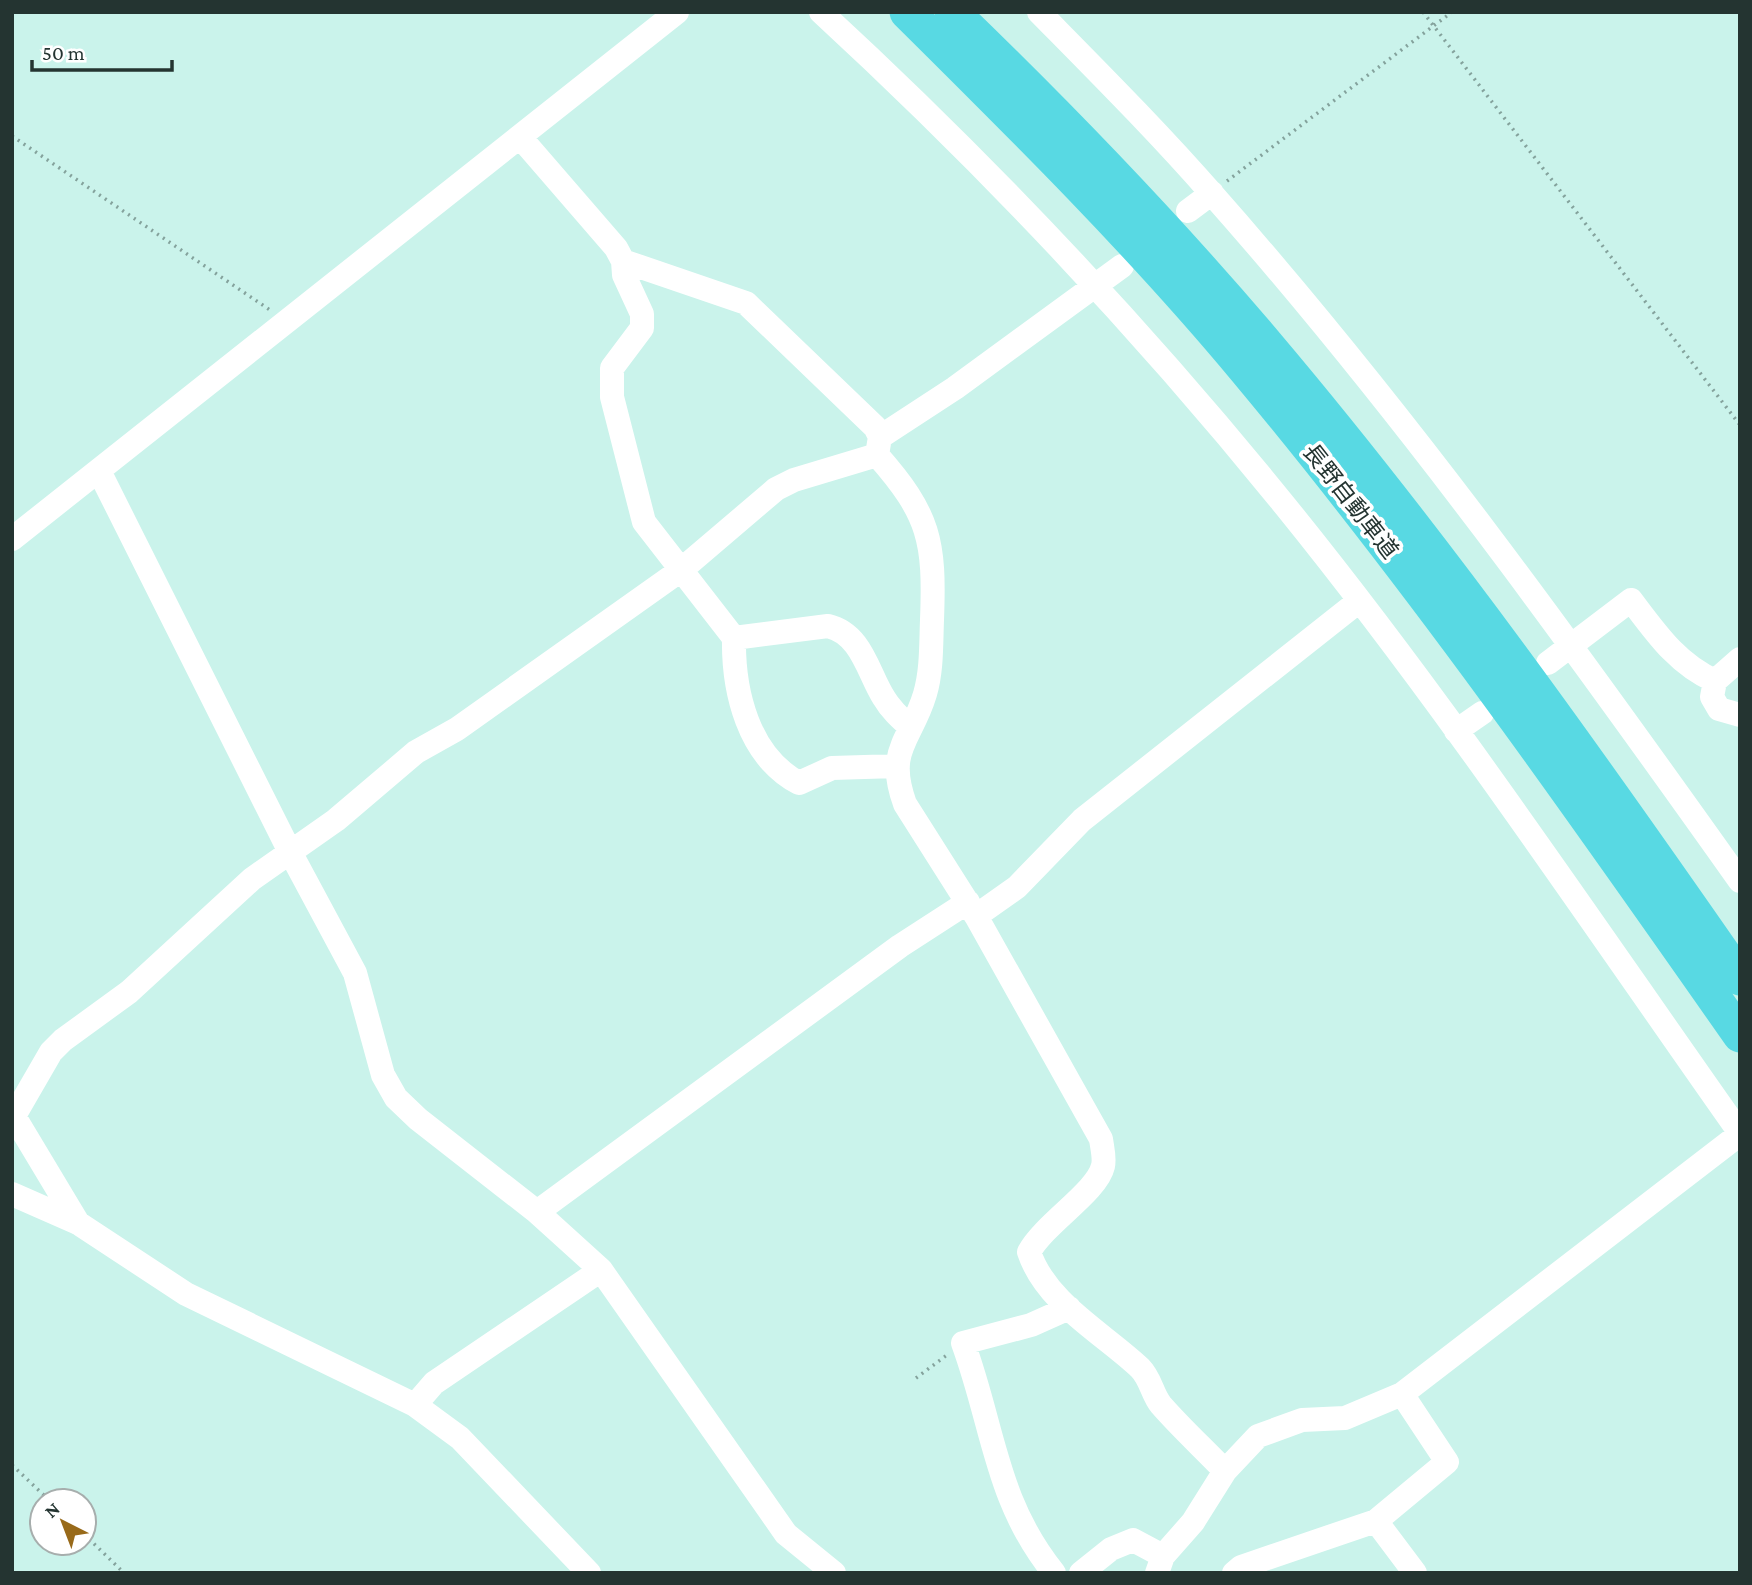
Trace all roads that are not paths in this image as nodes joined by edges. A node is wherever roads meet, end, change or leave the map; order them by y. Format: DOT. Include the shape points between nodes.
graph roads {
  1 [pos="677,12"];
  2 [pos="821,12"];
  3 [pos="906,12"];
  4 [pos="952,12"];
  5 [pos="1039,12"];
  6 [pos="520,137"];
  7 [pos="1212,193"];
  8 [pos="1188,211"];
  9 [pos="623,261"];
  10 [pos="1122,266"];
  11 [pos="1097,286"];
  12 [pos="878,446"];
  13 [pos="99,471"];
  14 [pos="12,540"];
  15 [pos="681,570"];
  16 [pos="1359,601"];
  17 [pos="734,638"];
  18 [pos="1571,644"];
  19 [pos="1740,659"];
  20 [pos="1548,663"];
  21 [pos="1715,681"];
  22 [pos="1482,713"];
  23 [pos="1740,715"];
  24 [pos="910,727"];
  25 [pos="1456,731"];
  26 [pos="897,766"];
  27 [pos="289,850"];
  28 [pos="1740,881"];
  29 [pos="972,909"];
  30 [pos="1740,978"];
  31 [pos="1740,1035"];
  32 [pos="13,1115"];
  33 [pos="1740,1133"];
  34 [pos="12,1194"];
  35 [pos="537,1212"];
  36 [pos="79,1223"];
  37 [pos="601,1270"];
  38 [pos="1069,1308"];
  39 [pos="1402,1394"];
  40 [pos="415,1405"];
  41 [pos="1225,1471"];
  42 [pos="1376,1521"];
  43 [pos="1160,1564"];
  44 [pos="589,1573"];
  45 [pos="834,1573"];
  46 [pos="1054,1573"];
  47 [pos="1081,1573"];
  48 [pos="1234,1573"];
  49 [pos="1415,1573"];
  1 -- 6 [label="street"];
  2 -- 11 [label="street" via="961,144"];
  3 -- 31 [label="highway, 長野自動車道" via="1131,239 1331,474 1452,632"];
  4 -- 30 [label="highway, 長野自動車道" via="1159,223 1365,464 1617,802"];
  5 -- 7 [label="street"];
  6 -- 9 [label="street"];
  6 -- 13 [label="street"];
  7 -- 8 [label="street"];
  7 -- 18 [label="street" via="1405,426"];
  9 -- 12 [label="street" via="746,303 874,427"];
  9 -- 15 [label="street" via="624,275 642,314 642,328 612,368 612,397 644,522"];
  10 -- 11 [label="street"];
  11 -- 12 [label="street"];
  11 -- 16 [label="street" via="1155,349"];
  12 -- 15 [label="street" via="776,489"];
  12 -- 24 [label="street" via="920,514 934,564 931,661 925,695"];
  13 -- 14 [label="street"];
  13 -- 27 [label="street"];
  15 -- 17 [label="street"];
  15 -- 27 [label="street" via="457,729 416,752 336,820"];
  16 -- 25 [label="street"];
  16 -- 29 [label="street" via="1082,820 1017,887"];
  17 -- 24 [label="street" via="828,626 840,629 864,655 890,708"];
  17 -- 26 [label="street" via="737,685 753,734 784,776 799,783 832,768"];
  18 -- 20 [label="street"];
  18 -- 21 [label="street" via="1631,600 1673,655"];
  18 -- 28 [label="street"];
  19 -- 21 [label="street"];
  21 -- 23 [label="street" via="1714,703"];
  22 -- 25 [label="street"];
  24 -- 26 [label="street"];
  25 -- 33 [label="street"];
  26 -- 29 [label="street" via="905,804"];
  27 -- 32 [label="street" via="223,903 129,992 63,1040"];
  27 -- 35 [label="street" via="355,973 383,1075 396,1098"];
  29 -- 35 [label="street" via="900,946"];
  29 -- 38 [label="street" via="1101,1139 1104,1163 1099,1179 1038,1235 1029,1252 1035,1269"];
  32 -- 36 [label="street"];
  33 -- 39 [label="street"];
  34 -- 36 [label="street"];
  35 -- 37 [label="street"];
  36 -- 40 [label="street" via="186,1294"];
  37 -- 40 [label="street" via="433,1383"];
  37 -- 45 [label="street" via="786,1534"];
  38 -- 41 [label="street" via="1142,1370 1159,1402"];
  38 -- 46 [label="street" via="1031,1325 963,1343 1008,1496 1033,1546"];
  39 -- 41 [label="street" via="1345,1418 1302,1420 1258,1436"];
  39 -- 42 [label="street" via="1447,1462"];
  40 -- 44 [label="street" via="460,1438"];
  41 -- 43 [label="street"];
  42 -- 48 [label="street"];
  42 -- 49 [label="street"];
  43 -- 47 [label="street" via="1133,1540 1111,1549"];
}
